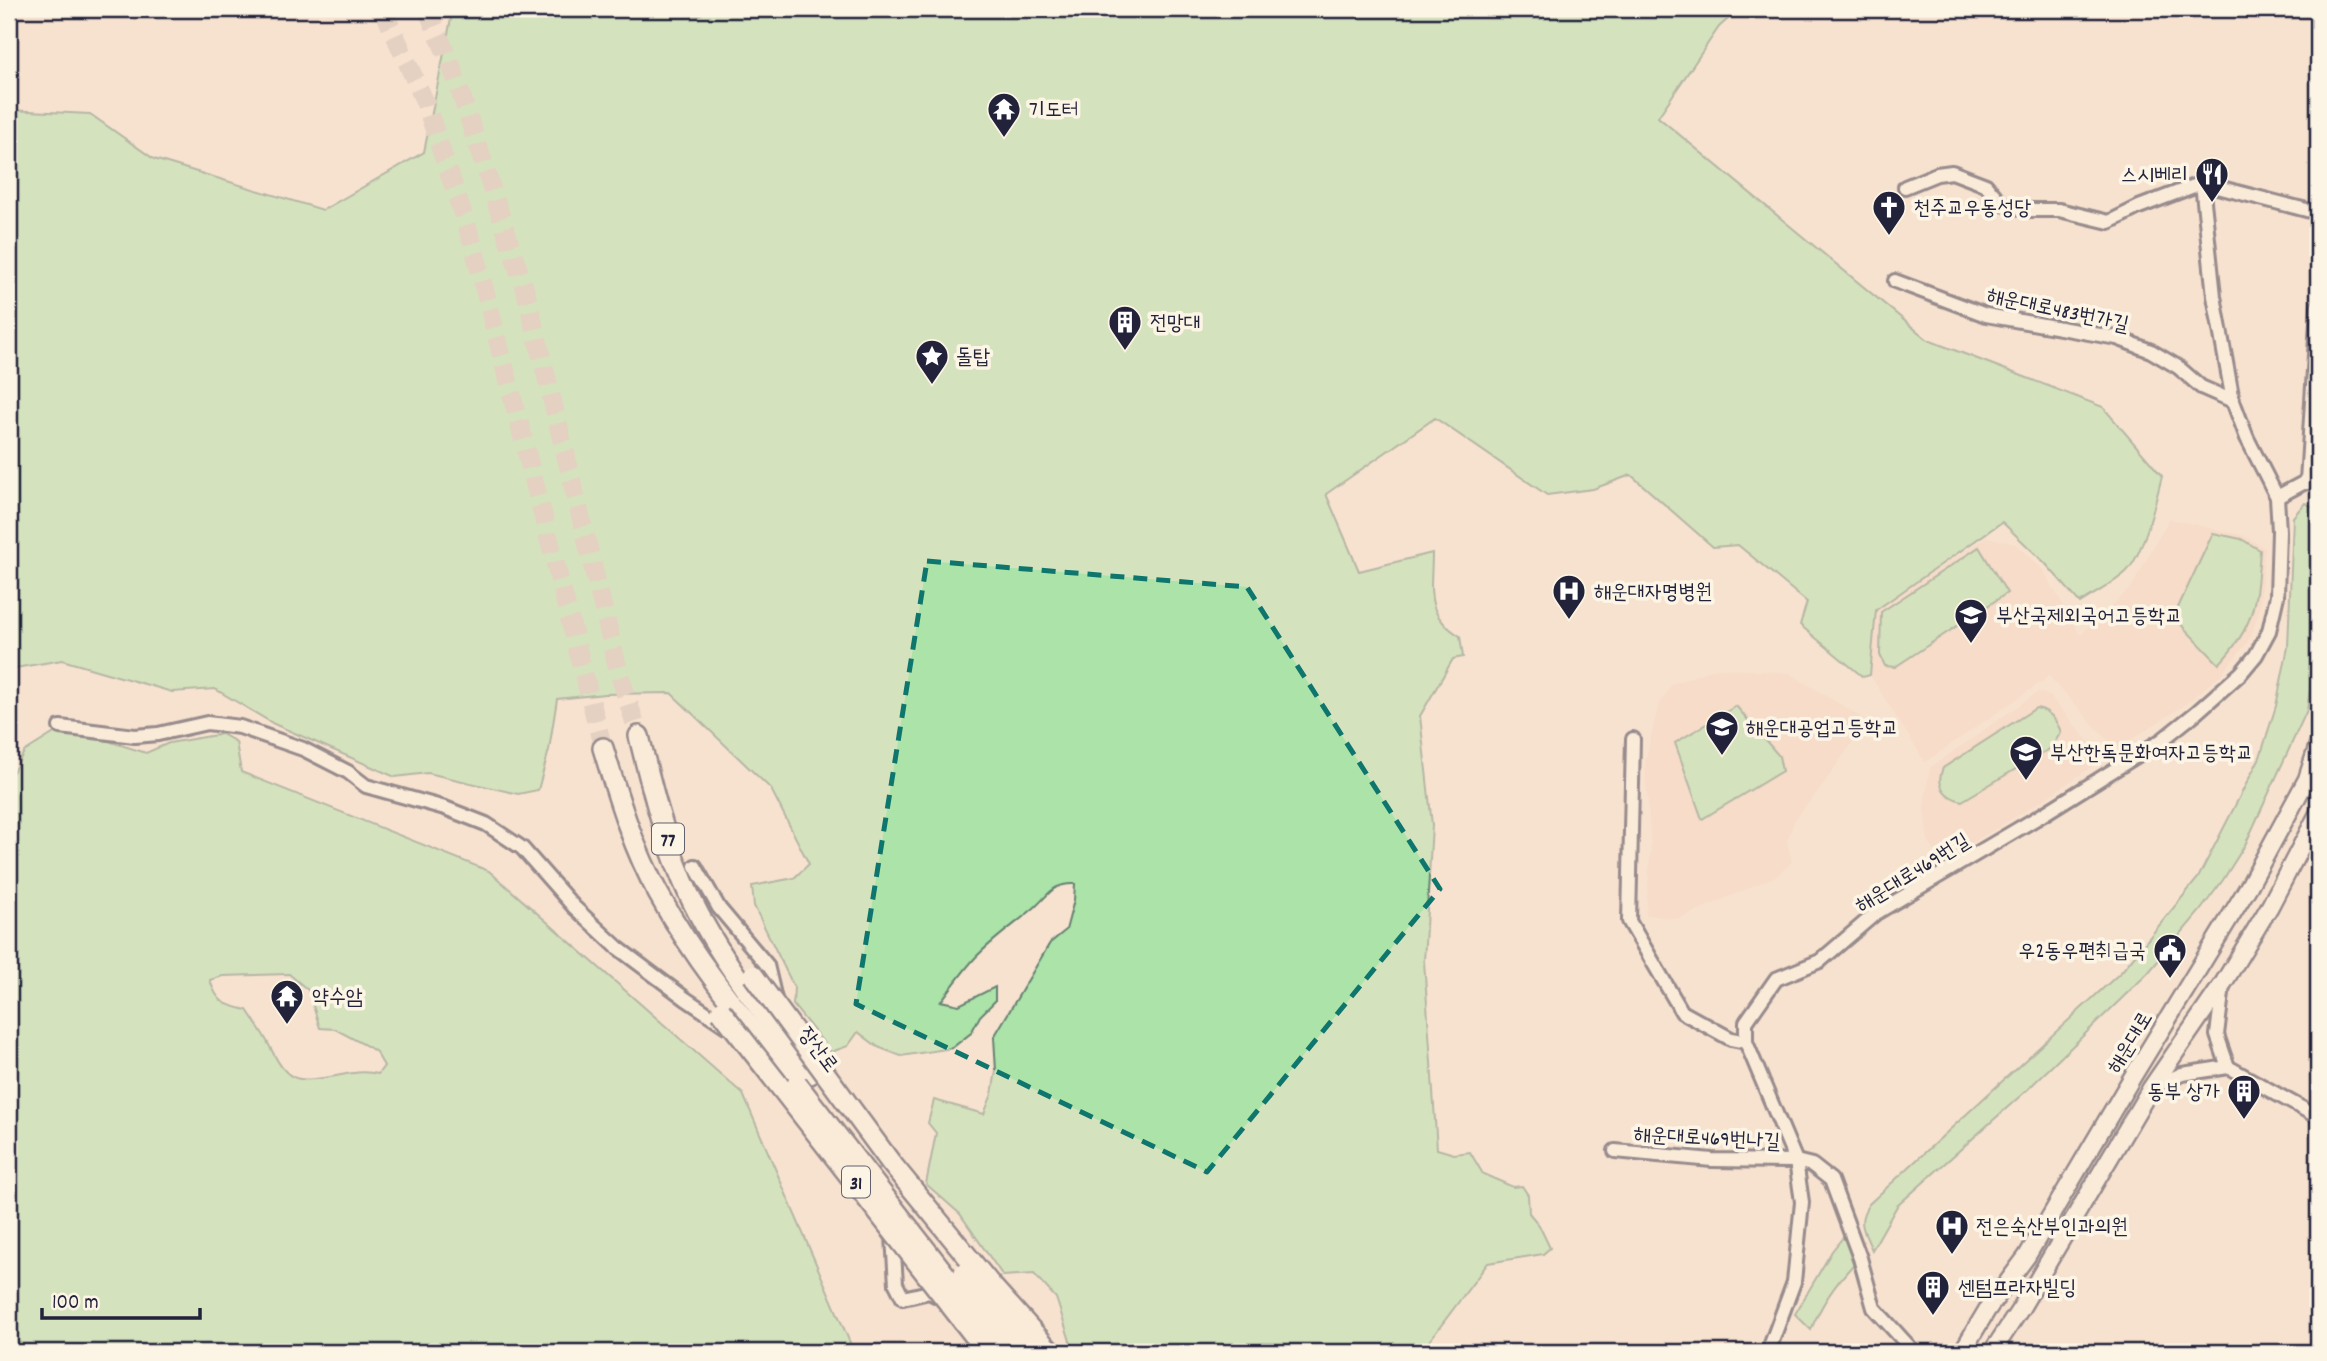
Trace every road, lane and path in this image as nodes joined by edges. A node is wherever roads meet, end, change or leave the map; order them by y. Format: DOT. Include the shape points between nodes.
graph roads {
  1 [pos="2202,183"];
  2 [pos="1905,187"];
  3 [pos="2318,213"];
  4 [pos="1895,281"];
  5 [pos="2318,306"];
  6 [pos="2233,401"];
  7 [pos="2313,478"];
  8 [pos="2277,497"];
  9 [pos="60,727"];
  10 [pos="639,736"];
  11 [pos="1633,739"];
  12 [pos="2318,746"];
  13 [pos="603,748"];
  14 [pos="2318,814"];
  15 [pos="695,866"];
  16 [pos="656,891"];
  17 [pos="712,937"];
  18 [pos="2224,982"];
  19 [pos="1746,1042"];
  20 [pos="2228,1067"];
  21 [pos="2151,1088"];
  22 [pos="2318,1117"];
  23 [pos="872,1146"];
  24 [pos="1615,1151"];
  25 [pos="1796,1161"];
  26 [pos="851,1163"];
  27 [pos="991,1352"];
  28 [pos="999,1352"];
  29 [pos="1008,1352"];
  30 [pos="1030,1352"];
  31 [pos="1042,1352"];
  32 [pos="1051,1352"];
  33 [pos="1768,1352"];
  34 [pos="1914,1352"];
  35 [pos="1962,1352"];
  36 [pos="1992,1352"];
  1 -- 2 [label="street" via="2109,222 2059,210 2002,204 1986,185 1952,172"];
  1 -- 3 [label="street"];
  1 -- 6 [label="street" via="2214,296"];
  4 -- 6 [label="street, 해운대로483번가길" via="1986,315 2117,338 2151,351 2201,387"];
  5 -- 7 [label="street"];
  6 -- 8 [label="street"];
  7 -- 8 [label="street"];
  8 -- 19 [label="street, 해운대로469번길" via="2277,596 2269,631 2241,673 2162,740 1876,913 1820,961 1776,979 1746,1022"];
  9 -- 26 [label="street" via="135,736 207,723 240,727 303,749 366,786 486,824 522,848 618,948 754,1044"];
  10 -- 17 [label="highway, 장산로 / 77" via="683,881"];
  11 -- 19 [label="street" via="1629,920 1682,1012 1731,1039"];
  12 -- 35 [label="main road, 해운대로" via="2307,779 2249,886 2028,1256"];
  13 -- 16 [label="highway, 장산로 / 77"];
  14 -- 18 [label="main road, 해운대로"];
  15 -- 23 [label="street" via="719,908 767,965 779,1018"];
  16 -- 27 [label="highway, 31, bridge" via="684,954 721,1011"];
  16 -- 29 [label="highway, 장산로, bridge" via="720,989"];
  17 -- 30 [label="highway, 장산로 / 77, bridge" via="887,1178"];
  17 -- 32 [label="highway, bridge" via="753,975 891,1163"];
  18 -- 20 [label="street" via="2217,1035"];
  18 -- 21 [label="main road, 해운대로"];
  19 -- 25 [label="street"];
  20 -- 21 [label="street" via="2182,1074"];
  20 -- 22 [label="street"];
  21 -- 36 [label="main road, 해운대로"];
  23 -- 26 [label="street"];
  23 -- 31 [label="street"];
  24 -- 25 [label="street, 해운대로469번나길" via="1712,1160"];
  25 -- 33 [label="street" via="1802,1202 1794,1282"];
  25 -- 34 [label="street" via="1812,1165 1831,1180 1874,1308"];
  26 -- 28 [label="street" via="892,1237 896,1284 903,1298 929,1292 959,1306"];
}
